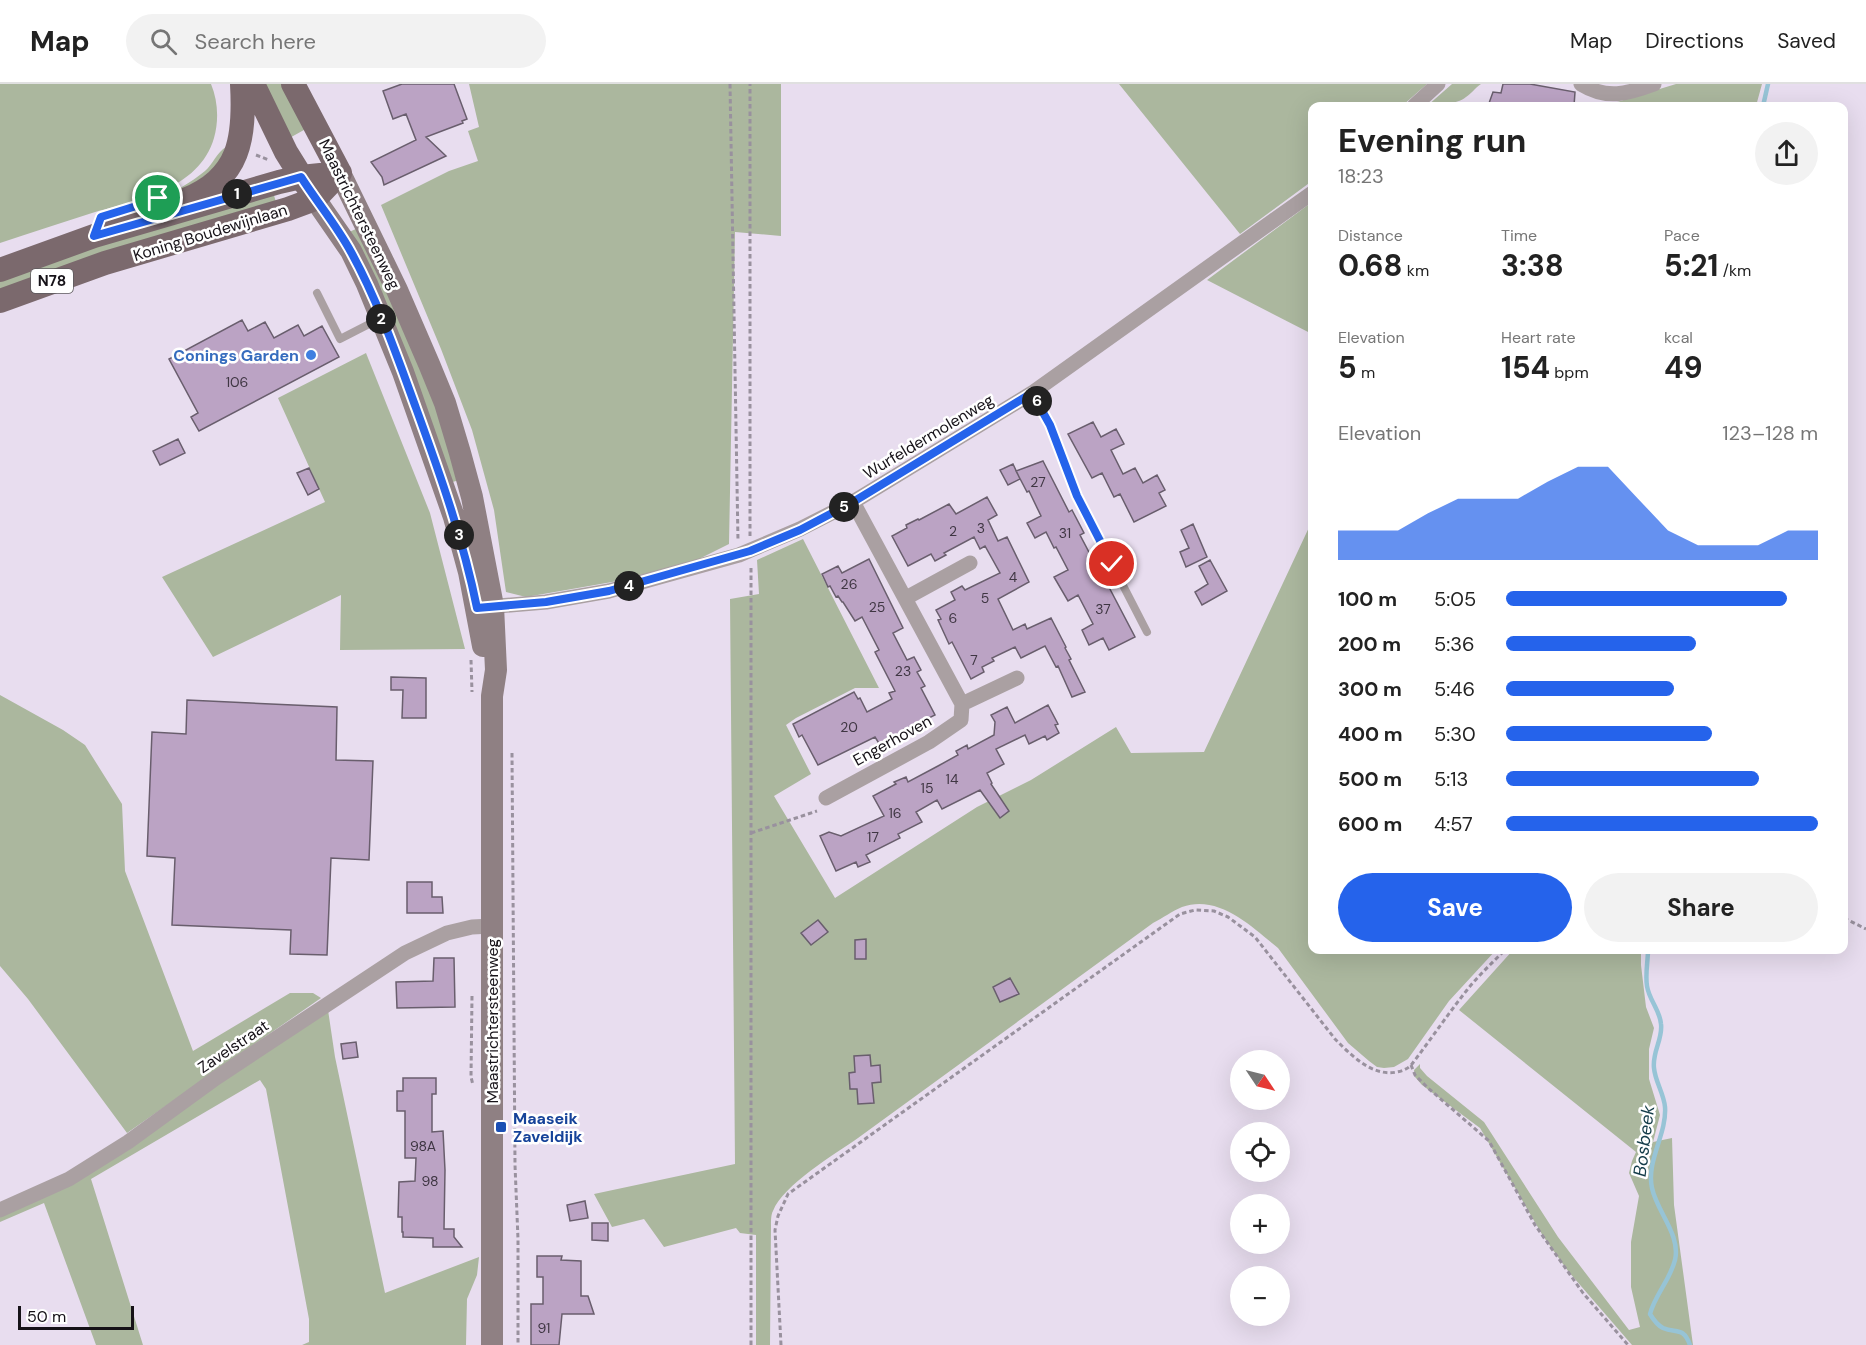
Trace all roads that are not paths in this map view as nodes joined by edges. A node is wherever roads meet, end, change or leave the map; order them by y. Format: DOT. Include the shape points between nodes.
graph roads {
  1 [pos="242,84"];
  2 [pos="253,84"];
  3 [pos="292,84"];
  4 [pos="1438,84"];
  5 [pos="1581,84"];
  6 [pos="1654,84"];
  7 [pos="1418,102"];
  8 [pos="340,173"];
  9 [pos="301,177"];
  10 [pos="1308,196"];
  11 [pos="315,199"];
  12 [pos="94,236"];
  13 [pos="0,270"];
  14 [pos="317,293"];
  15 [pos="0,301"];
  16 [pos="381,318"];
  17 [pos="1032,393"];
  18 [pos="472,497"];
  19 [pos="853,502"];
  20 [pos="450,505"];
  21 [pos="970,562"];
  22 [pos="906,598"];
  23 [pos="485,607"];
  24 [pos="1147,632"];
  25 [pos="1017,678"];
  26 [pos="962,704"];
  27 [pos="826,798"];
  28 [pos="492,926"];
  29 [pos="0,1210"];
  30 [pos="492,1345"];
  1 -- 12 [label="main road" via="241,140 233,160 217,180 192,197"];
  2 -- 9 [label="main road, Maastrichtersteenweg"];
  3 -- 8 [label="main road, Maastrichtersteenweg"];
  4 -- 7 [label="street"];
  5 -- 6 [label="street" via="1606,94 1629,93"];
  8 -- 9 [label="main road, Koning Boudewijnlaan / N78"];
  8 -- 11 [label="main road, Koning Boudewijnlaan / N78"];
  8 -- 18 [label="main road, Maastrichtersteenweg" via="397,290 445,403"];
  9 -- 11 [label="main road, Maastrichtersteenweg"];
  9 -- 12 [label="main road, Koning Boudewijnlaan / N78"];
  10 -- 17 [label="street, Wurfeldermolenweg"];
  11 -- 15 [label="main road, Koning Boudewijnlaan / N78" via="95,267"];
  11 -- 16 [label="main road, Maastrichtersteenweg" via="351,251"];
  12 -- 13 [label="main road, Koning Boudewijnlaan / N78"];
  14 -- 16 [label="lane" via="340,339"];
  16 -- 20 [label="main road, Maastrichtersteenweg"];
  17 -- 19 [label="street, Wurfeldermolenweg"];
  17 -- 24 [label="lane" via="1050,425 1077,496"];
  18 -- 20 [label="street"];
  18 -- 23 [label="main road, Maastrichtersteenweg"];
  19 -- 22 [label="street"];
  19 -- 23 [label="street, Wurfeldermolenweg" via="744,553 609,591"];
  20 -- 23 [label="main road, Maastrichtersteenweg" via="469,572"];
  21 -- 22 [label="street"];
  22 -- 26 [label="street"];
  23 -- 28 [label="main road, Maastrichtersteenweg" via="496,670 492,696"];
  25 -- 26 [label="street"];
  26 -- 27 [label="street, Engerhoven" via="961,720 929,742"];
  28 -- 29 [label="street, Zavelstraat" via="447,933 405,953 216,1078 128,1142 69,1179"];
  28 -- 30 [label="main road, Maastrichtersteenweg"];
}
